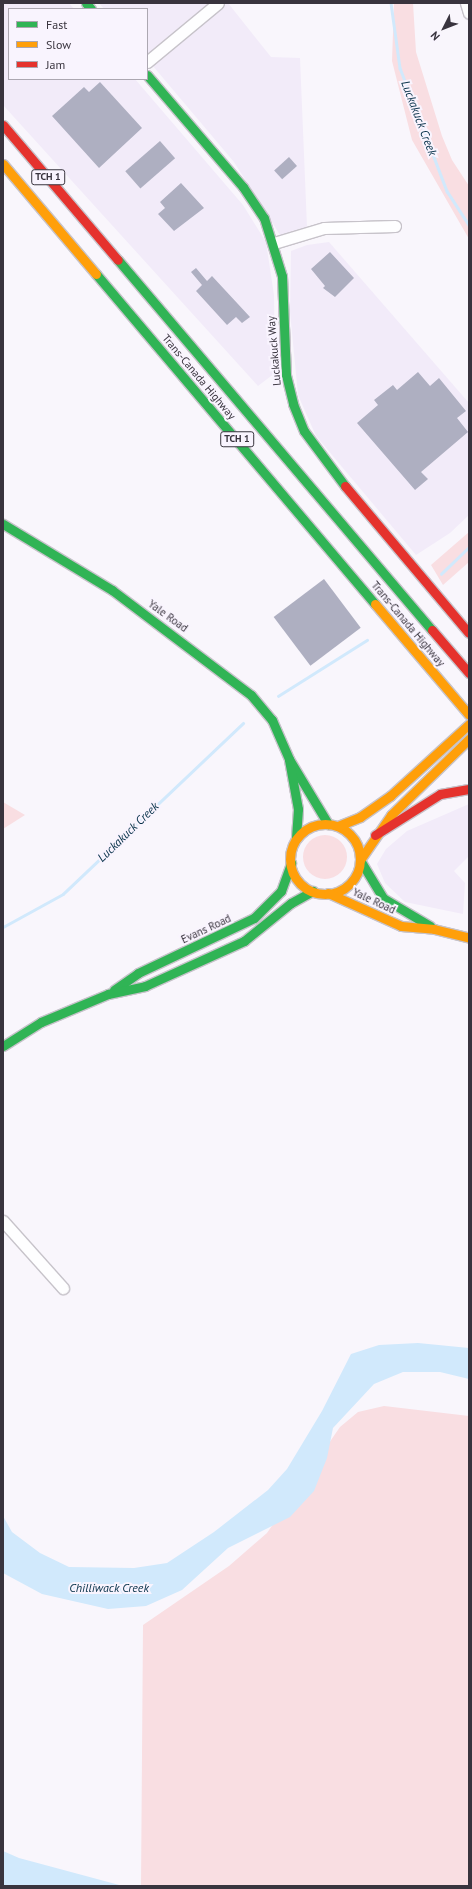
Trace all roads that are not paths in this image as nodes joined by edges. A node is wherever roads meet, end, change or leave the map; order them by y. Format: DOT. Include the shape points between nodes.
graph roads {
  1 [pos="218,3"];
  2 [pos="466,3"];
  3 [pos="469,13"];
  4 [pos="148,61"];
  5 [pos="148,76"];
  6 [pos="3,125"];
  7 [pos="3,164"];
  8 [pos="395,226"];
  9 [pos="274,243"];
  10 [pos="3,524"];
  11 [pos="469,633"];
  12 [pos="469,673"];
  13 [pos="469,715"];
  14 [pos="469,724"];
  15 [pos="469,740"];
  16 [pos="289,759"];
  17 [pos="469,789"];
  18 [pos="328,824"];
  19 [pos="338,826"];
  20 [pos="375,835"];
  21 [pos="296,839"];
  22 [pos="360,860"];
  23 [pos="291,862"];
  24 [pos="313,891"];
  25 [pos="328,893"];
  26 [pos="434,929"];
  27 [pos="469,938"];
  28 [pos="108,994"];
  29 [pos="3,1046"];
  30 [pos="3,1220"];
  31 [pos="63,1288"];
  1 -- 4 [label="street"];
  2 -- 3 [label="street"];
  5 -- 9 [label="main road, Luckakuck Way" via="242,187 264,218"];
  6 -- 12 [label="main road, Trans-Canada Highway / TCH 1"];
  7 -- 13 [label="main road, Trans-Canada Highway / TCH 1"];
  8 -- 9 [label="street" via="324,228"];
  9 -- 11 [label="main road, Luckakuck Way" via="282,276 286,375 293,404 304,431 320,456"];
  10 -- 16 [label="main road, Yale Road" via="112,590 230,676 272,720"];
  14 -- 19 [label="main road" via="374,808"];
  15 -- 20 [label="main road" via="391,815"];
  16 -- 18 [label="main road, Yale Road"];
  16 -- 21 [label="main road, Yale Road" via="298,809"];
  17 -- 20 [label="main road" via="440,794"];
  18 -- 19 [label="main road"];
  18 -- 21 [label="main road" via="310,827"];
  19 -- 22 [label="main road" via="354,838"];
  20 -- 22 [label="main road"];
  21 -- 23 [label="main road"];
  22 -- 25 [label="main road" via="354,879 347,886"];
  22 -- 26 [label="main road, Yale Road" via="383,898"];
  23 -- 24 [label="main road" via="298,880"];
  23 -- 28 [label="main road, Evans Road" via="281,891 254,918 138,973"];
  24 -- 25 [label="main road"];
  24 -- 28 [label="main road, Evans Road" via="291,903 244,941 145,986"];
  25 -- 26 [label="main road, Yale Road" via="401,926"];
  26 -- 27 [label="main road, Yale Road"];
  28 -- 29 [label="main road, Evans Road" via="41,1022"];
  30 -- 31 [label="street"];
}
